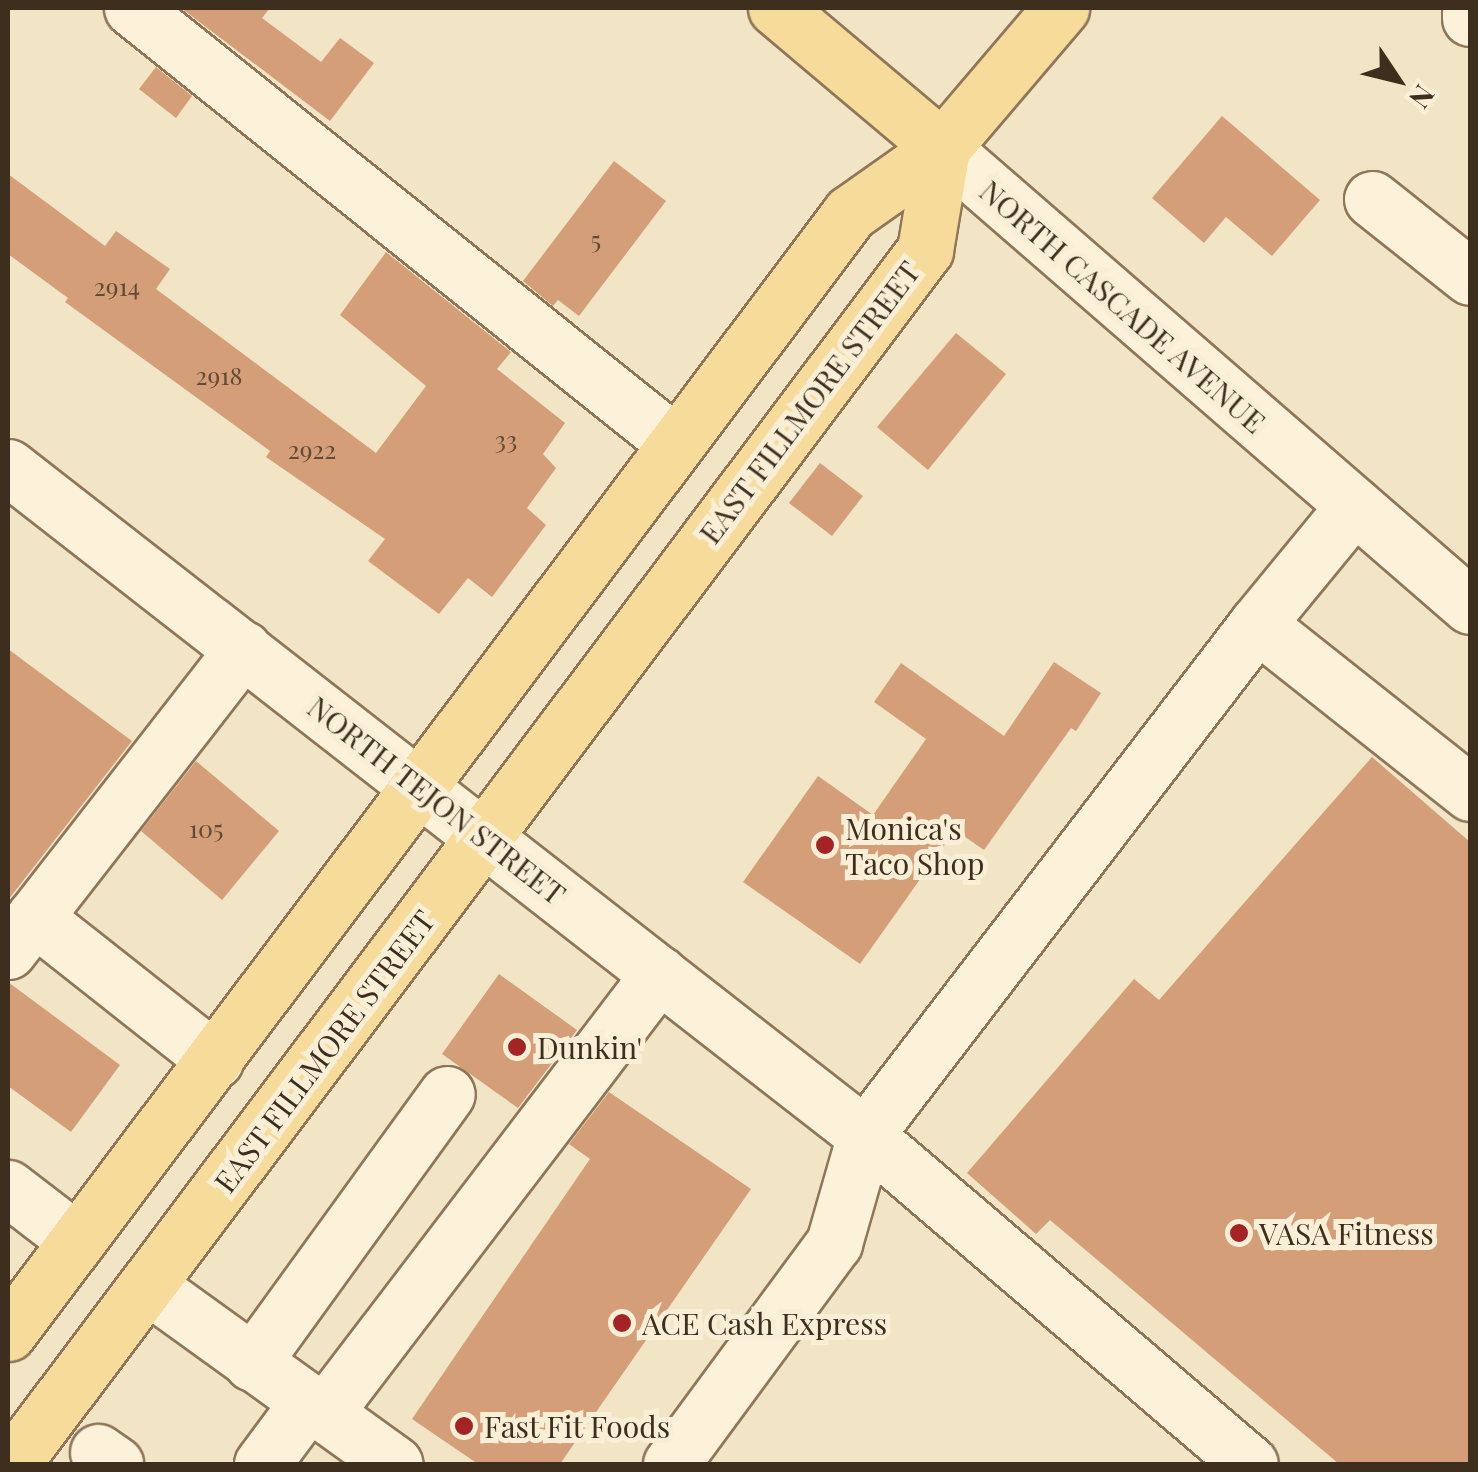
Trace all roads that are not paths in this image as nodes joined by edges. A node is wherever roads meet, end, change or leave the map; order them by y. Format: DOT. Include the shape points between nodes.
graph roads {
  1 [pos="132,8"];
  2 [pos="776,8"];
  3 [pos="1062,8"];
  4 [pos="942,148"];
  5 [pos="1372,200"];
  6 [pos="1470,277"];
  7 [pos="676,444"];
  8 [pos="8,467"];
  9 [pos="1354,506"];
  10 [pos="1470,606"];
  11 [pos="1256,624"];
  12 [pos="243,649"];
  13 [pos="423,786"];
  14 [pos="1470,793"];
  15 [pos="485,836"];
  16 [pos="21,934"];
  17 [pos="659,974"];
  18 [pos="214,1060"];
  19 [pos="447,1094"];
  20 [pos="864,1134"];
  21 [pos="8,1188"];
  22 [pos="77,1241"];
  23 [pos="148,1286"];
  24 [pos="8,1333"];
  25 [pos="252,1362"];
  26 [pos="317,1407"];
  27 [pos="12,1464"];
  28 [pos="262,1464"];
  29 [pos="395,1464"];
  30 [pos="671,1464"];
  31 [pos="1250,1464"];
  1 -- 7 [label="street"];
  2 -- 4 [label="main road, NORTH CASCADE AVENUE"];
  3 -- 4 [label="main road"];
  4 -- 7 [label="main road" via="850,213"];
  4 -- 9 [label="street, NORTH CASCADE AVENUE"];
  4 -- 15 [label="main road, EAST FILLMORE STREET" via="925,250"];
  5 -- 6 [label="street"];
  7 -- 13 [label="main road"];
  8 -- 12 [label="street, NORTH TEJON STREET"];
  9 -- 10 [label="street, NORTH CASCADE AVENUE"];
  9 -- 11 [label="street"];
  11 -- 14 [label="street"];
  11 -- 20 [label="street"];
  12 -- 13 [label="street, NORTH TEJON STREET"];
  12 -- 16 [label="street"];
  13 -- 15 [label="street, NORTH TEJON STREET"];
  13 -- 18 [label="main road"];
  15 -- 17 [label="street, NORTH TEJON STREET"];
  15 -- 23 [label="main road, EAST FILLMORE STREET"];
  16 -- 18 [label="street"];
  17 -- 20 [label="street, NORTH TEJON STREET"];
  17 -- 26 [label="street"];
  18 -- 22 [label="main road"];
  19 -- 25 [label="street"];
  20 -- 30 [label="street" via="834,1244"];
  20 -- 31 [label="street, NORTH TEJON STREET"];
  21 -- 22 [label="street"];
  22 -- 24 [label="main road"];
  23 -- 25 [label="street"];
  23 -- 27 [label="main road, EAST FILLMORE STREET"];
  25 -- 26 [label="street"];
  26 -- 28 [label="street"];
  26 -- 29 [label="street"];
}
